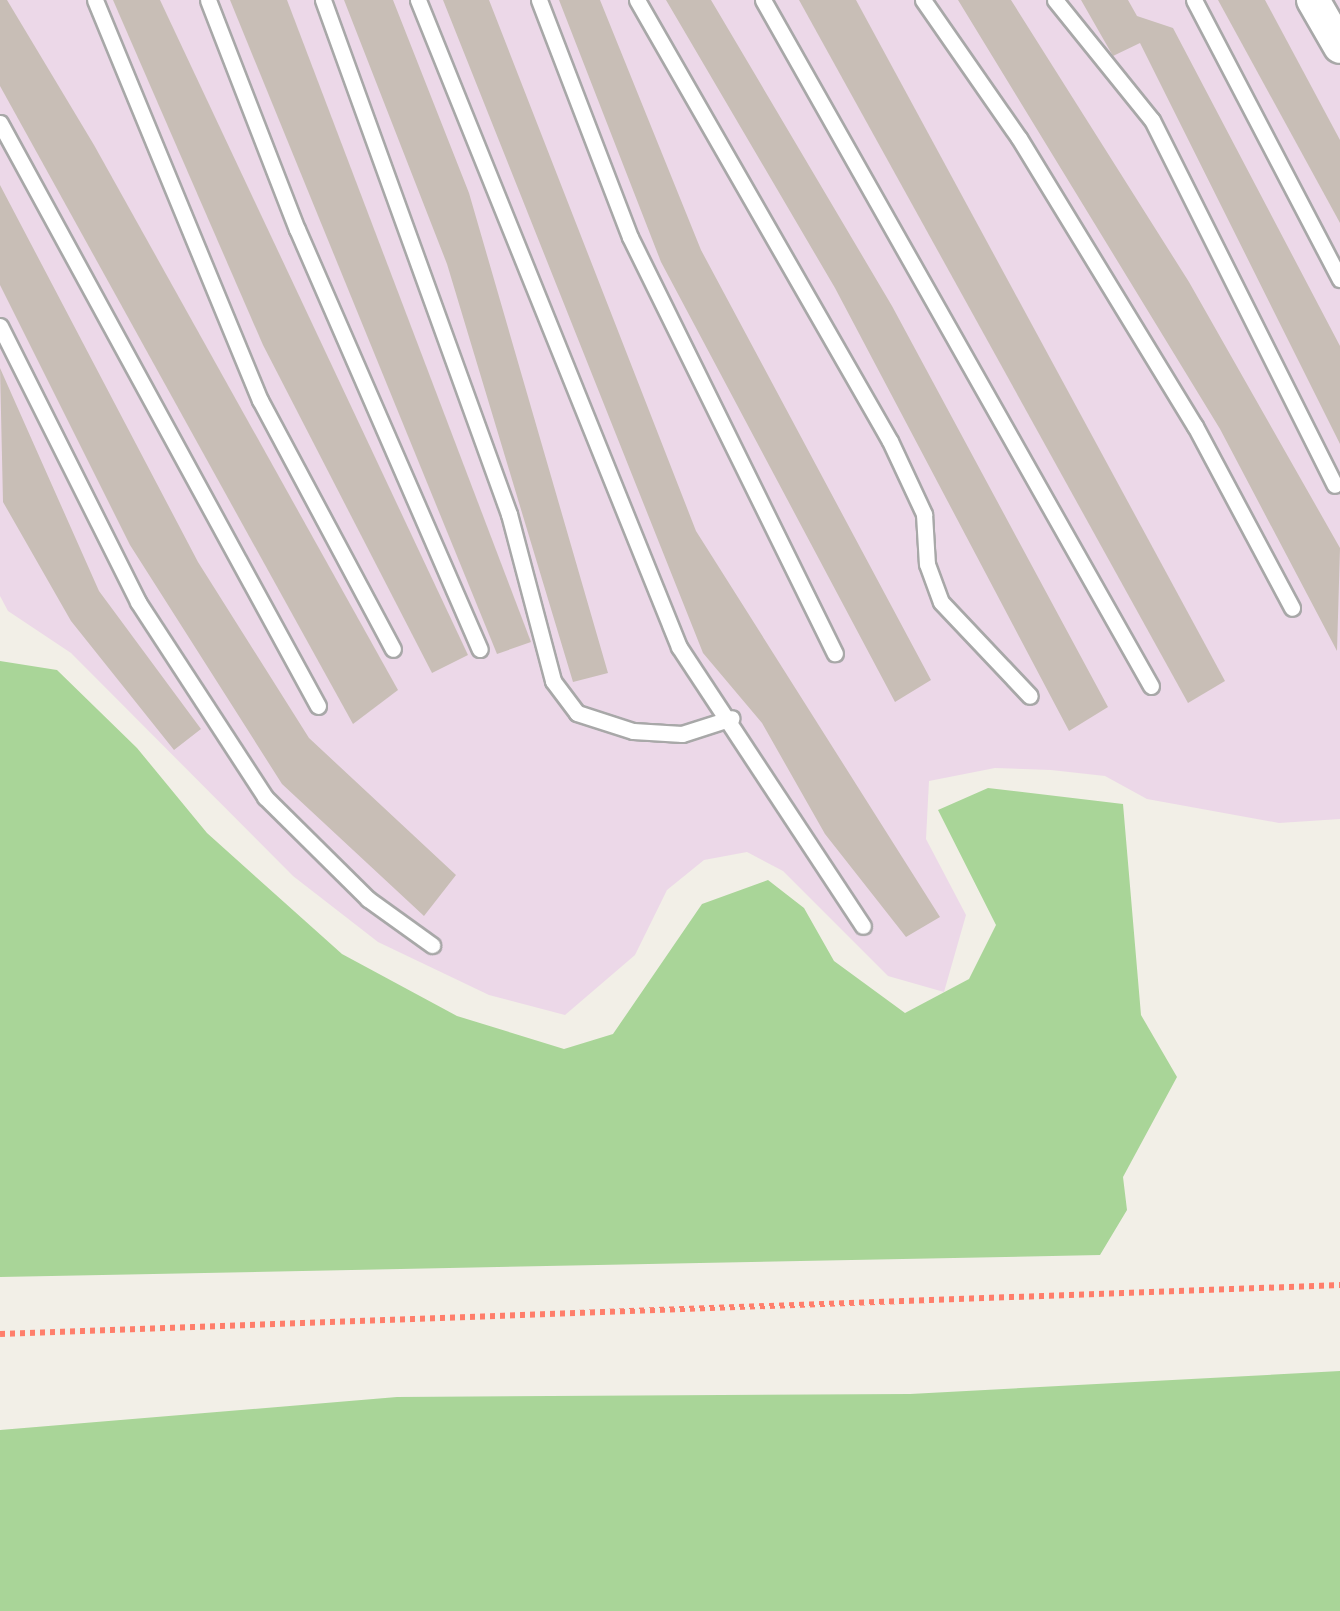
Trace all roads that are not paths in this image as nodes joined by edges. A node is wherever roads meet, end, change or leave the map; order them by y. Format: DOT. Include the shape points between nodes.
graph roads {
  1 [pos="95,0"];
  2 [pos="208,0"];
  3 [pos="322,0"];
  4 [pos="418,0"];
  5 [pos="538,0"];
  6 [pos="637,0"];
  7 [pos="763,0"];
  8 [pos="924,0"];
  9 [pos="1055,0"];
  10 [pos="1194,0"];
  11 [pos="1313,0"];
  12 [pos="1340,47"];
  13 [pos="0,123"];
  14 [pos="1340,279"];
  15 [pos="0,326"];
  16 [pos="1335,485"];
  17 [pos="1292,608"];
  18 [pos="393,649"];
  19 [pos="480,649"];
  20 [pos="835,654"];
  21 [pos="1151,686"];
  22 [pos="1030,696"];
  23 [pos="318,706"];
  24 [pos="732,718"];
  25 [pos="863,926"];
  26 [pos="432,945"];
  1 -- 18 [label="lane" via="260,400"];
  2 -- 19 [label="lane" via="297,229"];
  3 -- 24 [label="lane" via="509,514 553,681 577,713 633,732 682,734"];
  4 -- 24 [label="lane" via="680,646"];
  5 -- 20 [label="lane" via="630,237"];
  6 -- 22 [label="lane" via="890,441 924,514 926,564 941,602"];
  7 -- 21 [label="lane"];
  8 -- 17 [label="lane" via="1019,138 1195,426"];
  9 -- 16 [label="lane" via="1152,120"];
  10 -- 14 [label="lane"];
  11 -- 12 [label="street"];
  13 -- 23 [label="lane"];
  15 -- 26 [label="lane" via="138,602 264,797 368,899"];
  24 -- 25 [label="lane"];
}
